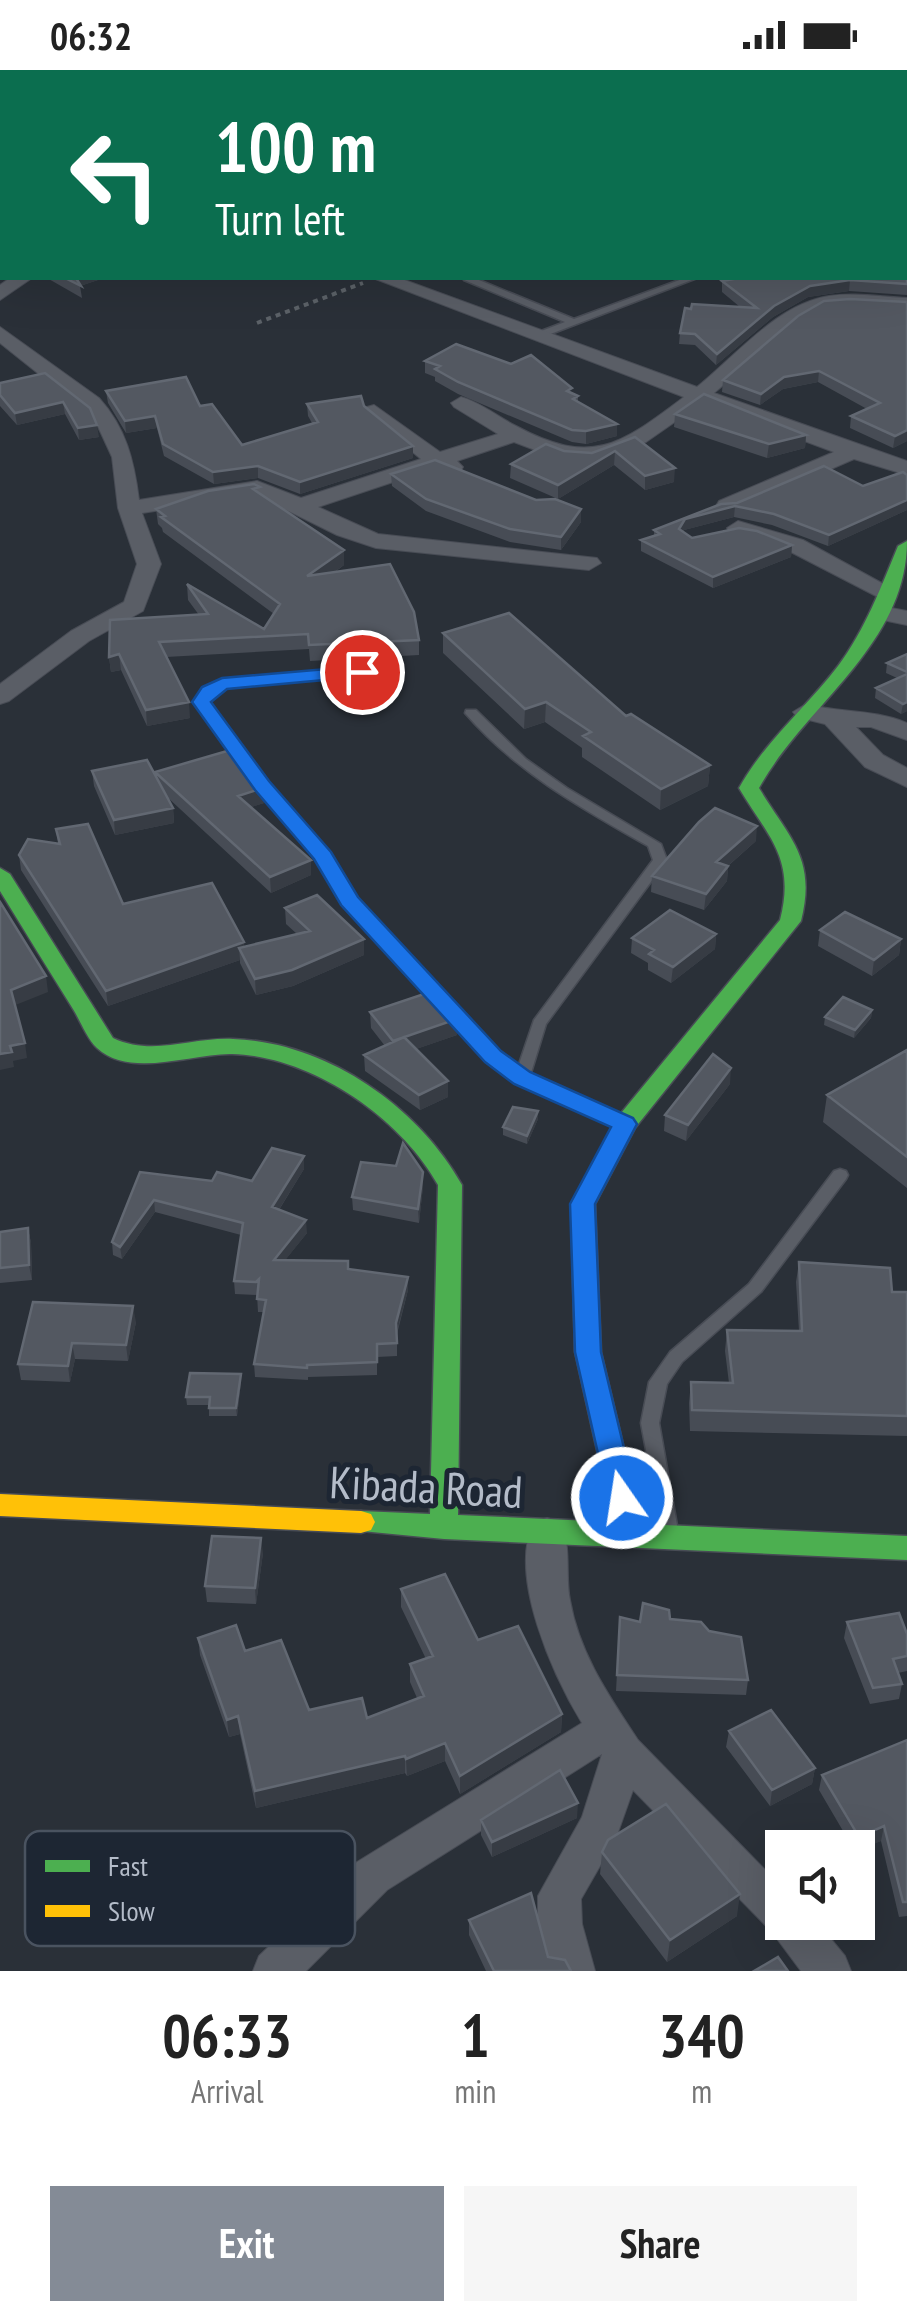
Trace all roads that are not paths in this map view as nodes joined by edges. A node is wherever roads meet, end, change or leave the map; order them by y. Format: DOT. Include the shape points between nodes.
graph roads {
  1 [pos="387,280"];
  2 [pos="473,280"];
  3 [pos="687,280"];
  4 [pos="907,304"];
  5 [pos="573,322"];
  6 [pos="0,333"];
  7 [pos="540,335"];
  8 [pos="700,394"];
  9 [pos="462,404"];
  10 [pos="374,411"];
  11 [pos="516,435"];
  12 [pos="853,452"];
  13 [pos="439,462"];
  14 [pos="907,468"];
  15 [pos="469,475"];
  16 [pos="298,506"];
  17 [pos="727,506"];
  18 [pos="129,508"];
  19 [pos="708,535"];
  20 [pos="907,546"];
  21 [pos="589,562"];
  22 [pos="883,602"];
  23 [pos="907,618"];
  24 [pos="362,672"];
  25 [pos="0,696"];
  26 [pos="806,712"];
  27 [pos="472,713"];
  28 [pos="834,718"];
  29 [pos="907,732"];
  30 [pos="907,779"];
  31 [pos="0,874"];
  32 [pos="522,1078"];
  33 [pos="625,1124"];
  34 [pos="840,1175"];
  35 [pos="0,1505"];
  36 [pos="444,1527"];
  37 [pos="547,1534"];
  38 [pos="630,1534"];
  39 [pos="669,1535"];
  40 [pos="907,1548"];
  41 [pos="616,1741"];
  42 [pos="355,1893"];
  43 [pos="765,1898"];
  44 [pos="803,1940"];
  45 [pos="301,1946"];
  46 [pos="275,1971"];
  47 [pos="573,1971"];
  48 [pos="829,1971"];
  1 -- 7 [label="street"];
  2 -- 5 [label="lane"];
  3 -- 5 [label="lane"];
  4 -- 8 [label="street" via="809,308"];
  5 -- 7 [label="lane"];
  6 -- 18 [label="street" via="104,416 123,456"];
  7 -- 8 [label="street"];
  8 -- 11 [label="street" via="594,457 574,457"];
  8 -- 12 [label="street"];
  9 -- 11 [label="street"];
  10 -- 13 [label="street"];
  11 -- 13 [label="street"];
  12 -- 14 [label="street"];
  12 -- 17 [label="street"];
  13 -- 15 [label="street"];
  13 -- 16 [label="street"];
  16 -- 18 [label="street" via="256,488"];
  16 -- 21 [label="street" via="376,542"];
  18 -- 25 [label="street" via="149,564 135,606 80,636"];
  19 -- 22 [label="street" via="740,528 781,540"];
  20 -- 22 [label="street"];
  22 -- 23 [label="street"];
  22 -- 26 [label="street" via="864,642"];
  24 -- 32 [label="lane" via="222,683 202,702 323,856 349,900 493,1056"];
  26 -- 28 [label="street"];
  26 -- 33 [label="street" via="749,788 802,870 796,908"];
  27 -- 32 [label="lane" via="520,762 654,844 660,860 539,1023"];
  28 -- 29 [label="street" via="875,719"];
  28 -- 30 [label="street" via="874,762"];
  31 -- 36 [label="street" via="116,1053 228,1046 306,1060 438,1158 450,1185"];
  32 -- 33 [label="lane"];
  33 -- 38 [label="street" via="583,1204 588,1352"];
  34 -- 39 [label="lane" via="756,1288 658,1382 650,1424"];
  35 -- 36 [label="street, Kibada Road"];
  36 -- 37 [label="street, Kibada Road"];
  37 -- 38 [label="street, Kibada Road"];
  37 -- 41 [label="street" via="545,1584 556,1632"];
  38 -- 39 [label="street, Kibada Road"];
  39 -- 40 [label="street, Kibada Road"];
  41 -- 42 [label="street" via="372,1876"];
  41 -- 43 [label="street"];
  41 -- 47 [label="street" via="601,1824 559,1896"];
  44 -- 48 [label="street"];
  45 -- 46 [label="street"];
}
